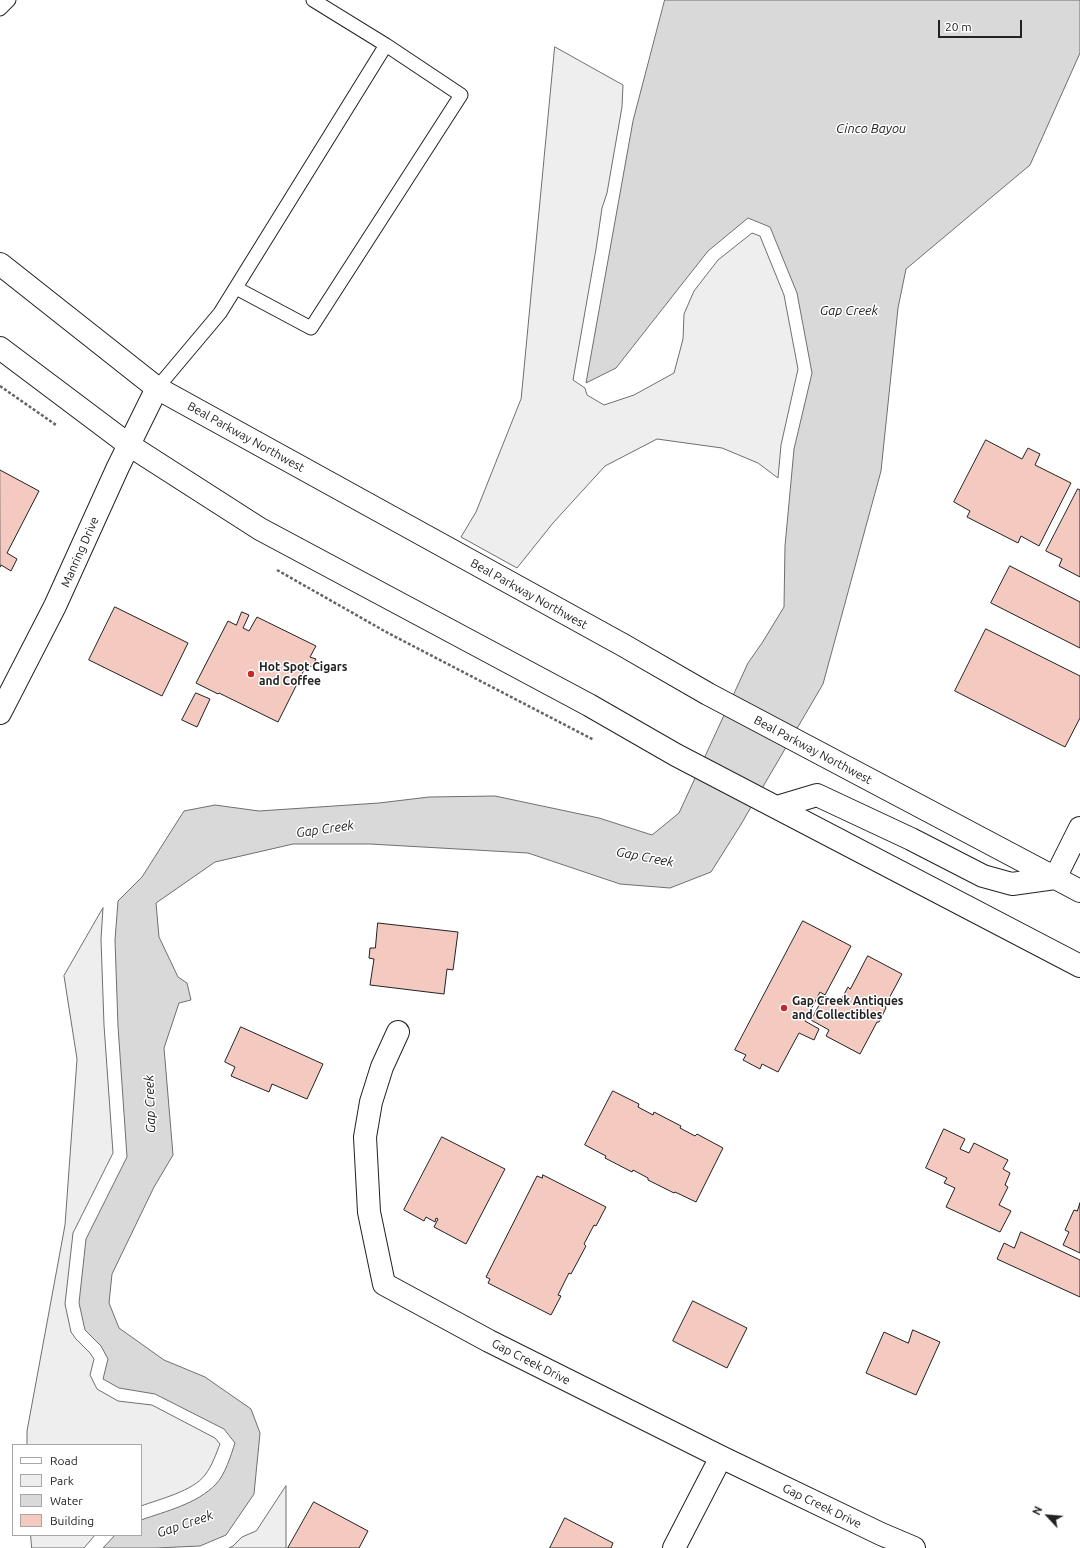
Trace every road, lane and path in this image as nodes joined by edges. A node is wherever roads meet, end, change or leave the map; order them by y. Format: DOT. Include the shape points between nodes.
graph roads {
  1 [pos="9,0"];
  2 [pos="313,0"];
  3 [pos="0,9"];
  4 [pos="386,45"];
  5 [pos="0,264"];
  6 [pos="236,288"];
  7 [pos="0,348"];
  8 [pos="156,388"];
  9 [pos="129,444"];
  10 [pos="0,713"];
  11 [pos="777,807"];
  12 [pos="1080,828"];
  13 [pos="1055,878"];
  14 [pos="1080,891"];
  15 [pos="1080,966"];
  16 [pos="398,1032"];
  17 [pos="721,1457"];
  18 [pos="674,1548"];
  19 [pos="914,1548"];
  1 -- 3 [label="lane"];
  2 -- 4 [label="lane"];
  4 -- 6 [label="lane"];
  4 -- 6 [label="lane" via="461,95 311,328"];
  5 -- 8 [label="main road, Beal Parkway Northwest"];
  6 -- 8 [label="lane" via="220,313"];
  7 -- 9 [label="main road"];
  8 -- 9 [label="main road, Manring Drive"];
  8 -- 13 [label="main road, Beal Parkway Northwest" via="708,694"];
  9 -- 10 [label="main road, Manring Drive" via="55,606"];
  9 -- 11 [label="main road" via="260,529 589,705 676,755"];
  11 -- 13 [label="main road" via="817,795 983,876 1012,884"];
  11 -- 15 [label="main road"];
  12 -- 13 [label="main road"];
  13 -- 14 [label="main road, Beal Parkway Northwest"];
  16 -- 17 [label="main road, Gap Creek Drive" via="382,1067 371,1102 365,1137 369,1212 384,1284 489,1341"];
  17 -- 18 [label="main road"];
  17 -- 19 [label="main road, Gap Creek Drive"];
}
